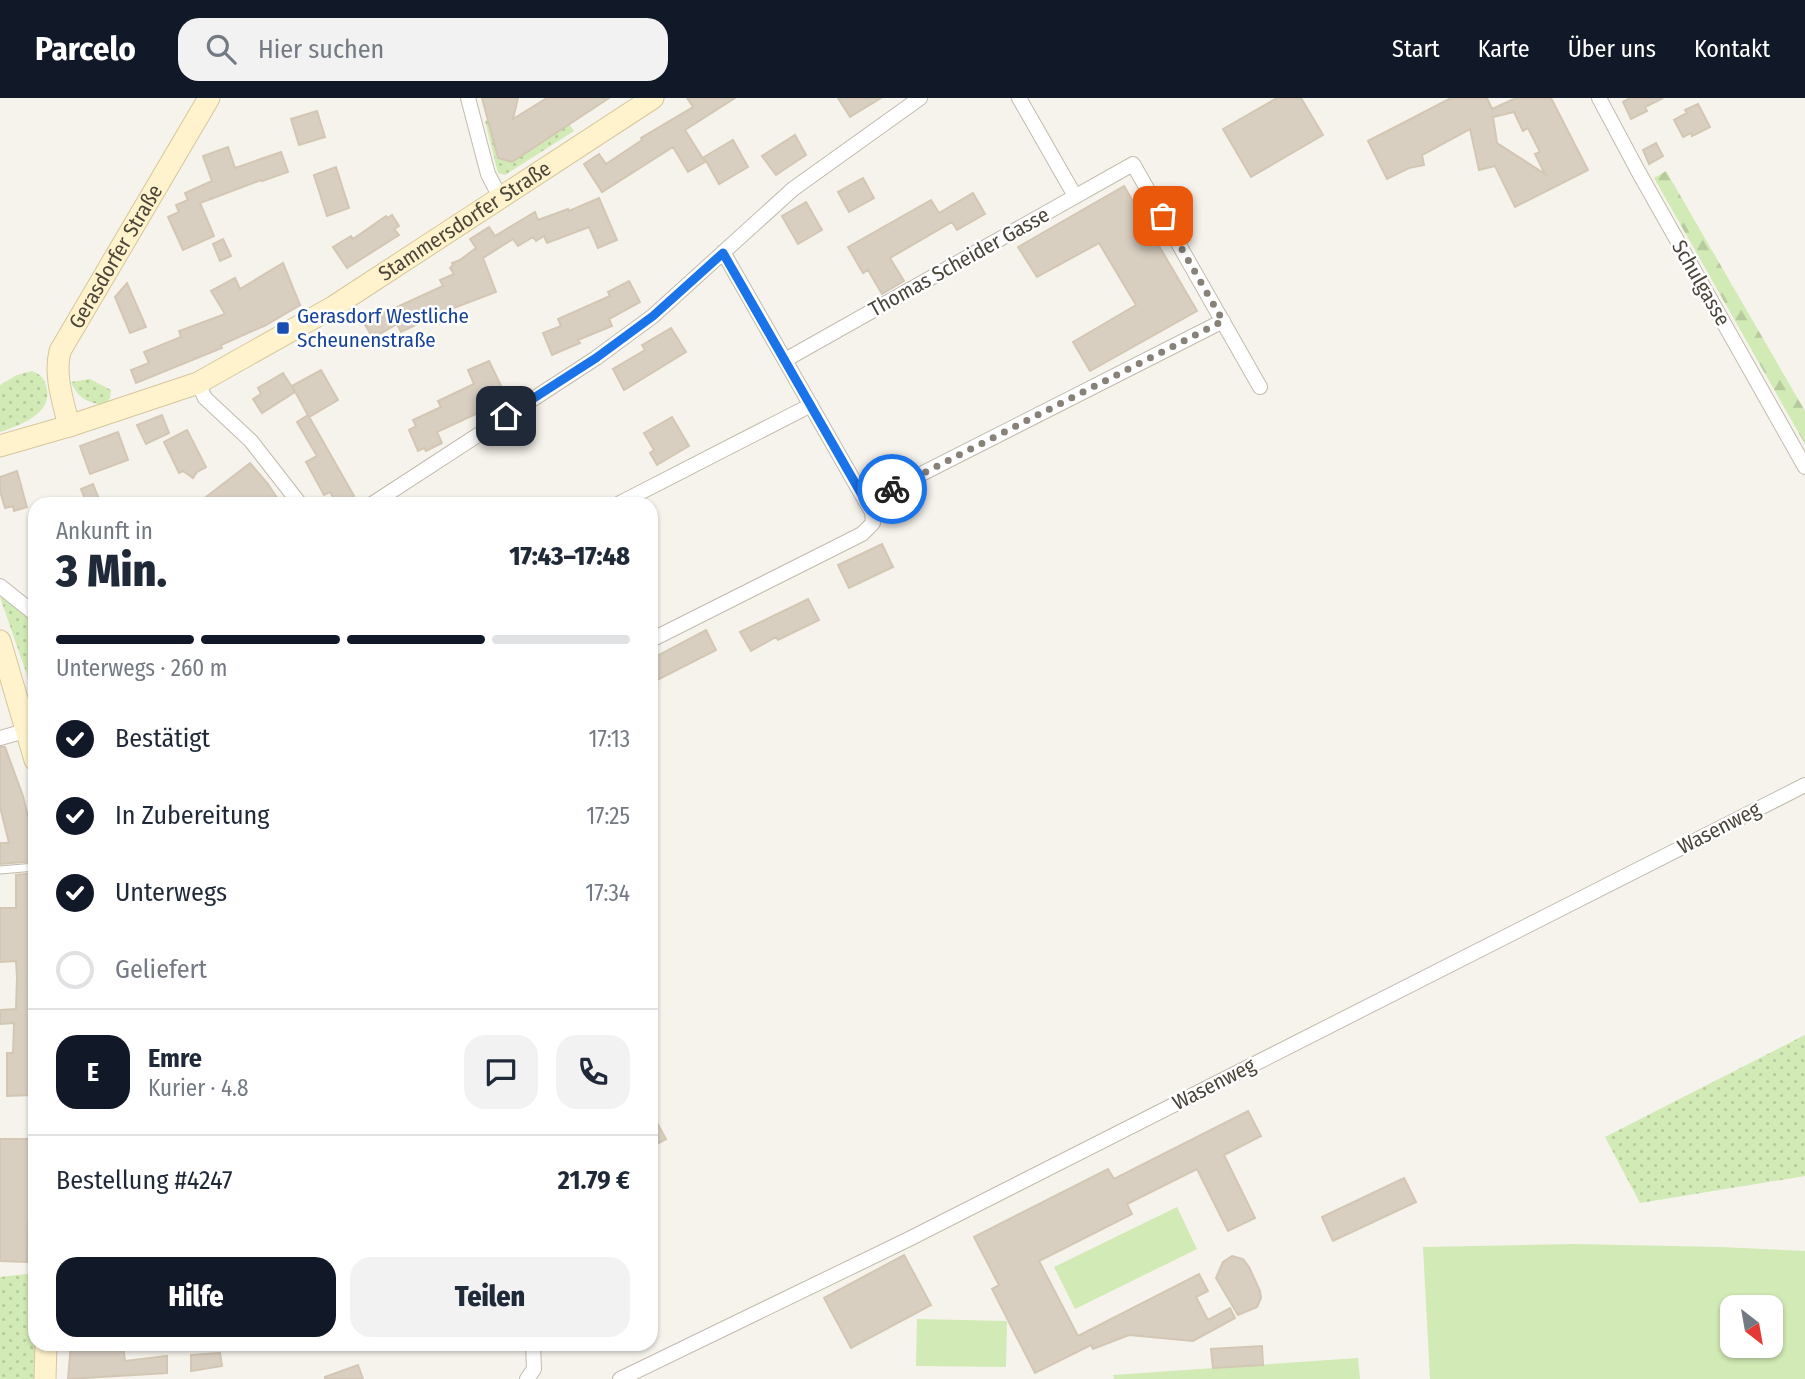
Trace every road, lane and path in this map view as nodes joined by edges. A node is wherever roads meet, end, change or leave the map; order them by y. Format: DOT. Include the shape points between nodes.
graph roads {
  1 [pos="209,98"];
  2 [pos="468,98"];
  3 [pos="653,98"];
  4 [pos="920,98"];
  5 [pos="1019,98"];
  6 [pos="1599,98"];
  7 [pos="1075,196"];
  8 [pos="501,199"];
  9 [pos="723,253"];
  10 [pos="1223,321"];
  11 [pos="785,360"];
  12 [pos="198,383"];
  13 [pos="1260,387"];
  14 [pos="811,405"];
  15 [pos="69,426"];
  16 [pos="0,446"];
  17 [pos="1805,467"];
  18 [pos="295,497"];
  19 [pos="383,497"];
  20 [pos="632,497"];
  21 [pos="866,502"];
  22 [pos="0,586"];
  23 [pos="28,608"];
  24 [pos="658,636"];
  25 [pos="0,641"];
  26 [pos="28,720"];
  27 [pos="28,730"];
  28 [pos="0,738"];
  29 [pos="1805,785"];
  30 [pos="28,868"];
  31 [pos="0,870"];
  32 [pos="47,1351"];
  33 [pos="533,1351"];
  34 [pos="534,1376"];
  35 [pos="45,1379"];
  36 [pos="621,1379"];
  1 -- 15 [label="main road, Gerasdorfer Straße" via="60,351 58,376"];
  2 -- 8 [label="street" via="488,174"];
  3 -- 8 [label="main road, Stammersdorfer Straße"];
  4 -- 9 [label="street" via="793,189"];
  5 -- 7 [label="street"];
  6 -- 17 [label="street, Schulgasse"];
  7 -- 10 [label="street, Thomas Scheider Gasse" via="1133,163"];
  7 -- 11 [label="street, Thomas Scheider Gasse"];
  8 -- 12 [label="main road, Stammersdorfer Straße" via="333,307"];
  9 -- 11 [label="street"];
  9 -- 19 [label="street" via="653,316 596,358"];
  10 -- 13 [label="street"];
  10 -- 21 [label="street"];
  11 -- 14 [label="street"];
  12 -- 15 [label="main road, Stammersdorfer Straße"];
  12 -- 18 [label="street" via="205,398 251,441"];
  14 -- 20 [label="street"];
  14 -- 21 [label="street"];
  15 -- 16 [label="main road, Stammersdorfer Straße"];
  21 -- 24 [label="street" via="873,523 862,534"];
  22 -- 23 [label="street"];
  25 -- 26 [label="main road"];
  27 -- 28 [label="street"];
  29 -- 36 [label="street, Wasenweg"];
  30 -- 31 [label="lane"];
  32 -- 35 [label="main road"];
  33 -- 34 [label="street"];
}
